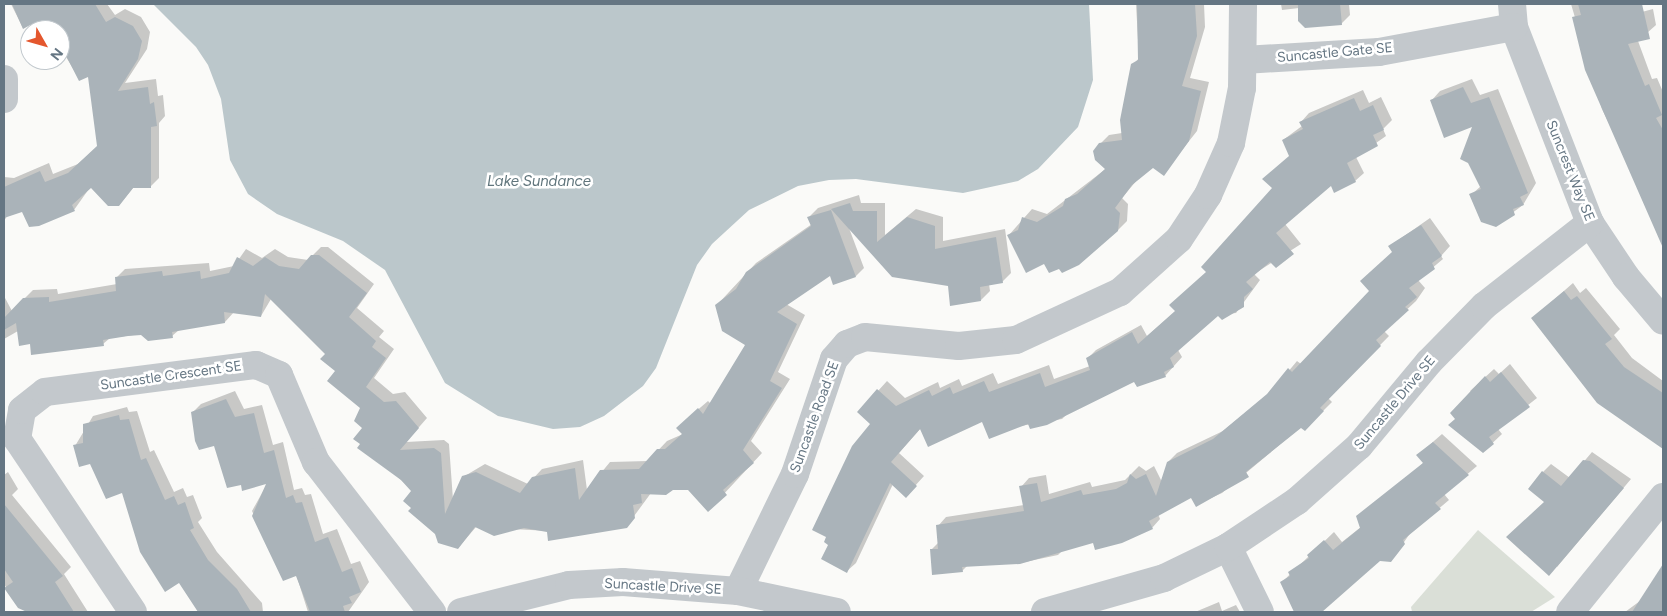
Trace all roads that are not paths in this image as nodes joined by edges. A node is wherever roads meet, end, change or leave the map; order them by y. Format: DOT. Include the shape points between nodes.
graph roads {
  1 [pos="1243,4"];
  2 [pos="1513,15"];
  3 [pos="1244,60"];
  4 [pos="4,79"];
  5 [pos="4,99"];
  6 [pos="1590,223"];
  7 [pos="1663,320"];
  8 [pos="1663,497"];
  9 [pos="1228,547"];
  10 [pos="738,590"];
  11 [pos="133,612"];
  12 [pos="432,612"];
  13 [pos="461,612"];
  14 [pos="837,612"];
  15 [pos="1046,612"];
  16 [pos="1260,612"];
  17 [pos="1570,612"];
  1 -- 3 [label="street, Suncastle Road SE"];
  2 -- 3 [label="street, Suncastle Gate SE" via="1379,52"];
  2 -- 6 [label="street, Suncrest Way SE"];
  3 -- 10 [label="street, Suncastle Road SE" via="1233,134 1208,195 1179,239 1120,292 1016,340 959,346 865,337 840,351 795,474"];
  4 -- 5 [label="street"];
  6 -- 7 [label="street, Suncrest Way SE" via="1626,277"];
  6 -- 9 [label="street, Suncastle Drive SE" via="1484,306 1330,475"];
  8 -- 17 [label="street"];
  9 -- 15 [label="street, Suncastle Drive SE" via="1130,591"];
  9 -- 16 [label="street"];
  10 -- 13 [label="street, Suncastle Drive SE" via="623,582 569,584"];
  10 -- 14 [label="street, Suncastle Drive SE"];
  11 -- 12 [label="street, Suncastle Crescent SE" via="18,439 22,410 44,392 256,365 279,375 316,462"];
}
